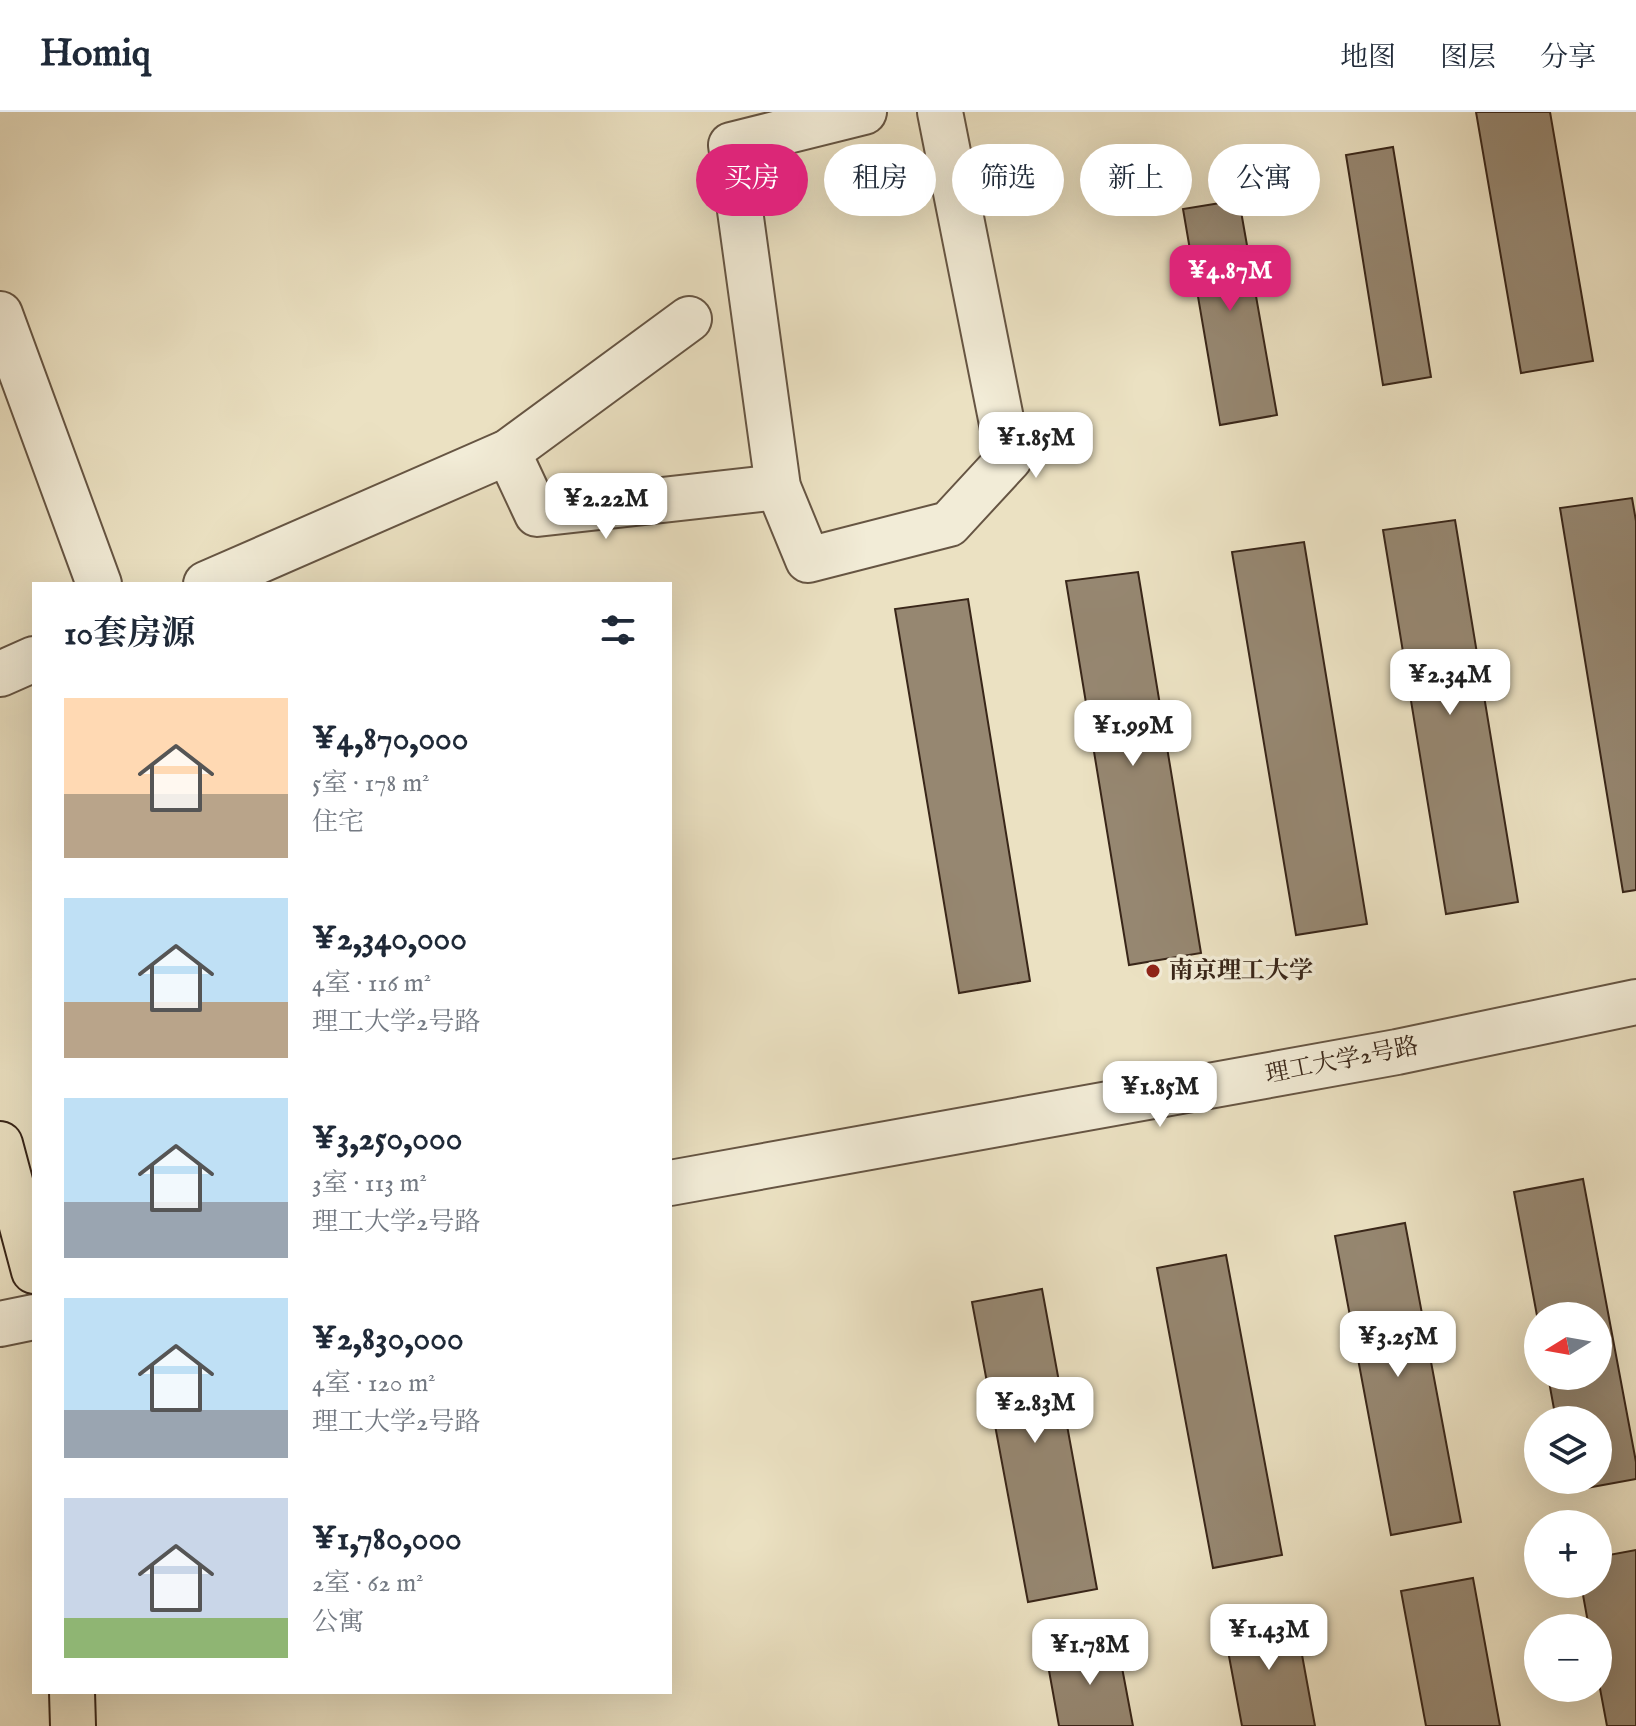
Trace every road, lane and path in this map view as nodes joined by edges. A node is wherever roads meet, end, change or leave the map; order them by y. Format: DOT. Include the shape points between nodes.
graph roads {
  1 [pos="864,112"];
  2 [pos="940,112"];
  3 [pos="0,314"];
  4 [pos="689,319"];
  5 [pos="508,452"];
  6 [pos="778,487"];
  7 [pos="98,582"];
  8 [pos="211,582"];
  9 [pos="32,660"];
  10 [pos="0,674"];
  11 [pos="1636,1002"];
  12 [pos="0,1144"];
  13 [pos="672,1183"];
  14 [pos="32,1264"];
  15 [pos="32,1317"];
  16 [pos="0,1324"];
  17 [pos="72,1694"];
  18 [pos="73,1726"];
  1 -- 6 [label="street" via="731,145"];
  2 -- 6 [label="street" via="1009,459 949,524 808,560"];
  3 -- 7 [label="street"];
  4 -- 5 [label="street"];
  5 -- 6 [label="street" via="537,514"];
  5 -- 8 [label="street"];
  9 -- 10 [label="street"];
  11 -- 13 [label="street, 理工大学2号路" via="1397,1052"];
  12 -- 14 [label="main road"];
  15 -- 16 [label="street"];
  17 -- 18 [label="main road"];
}
